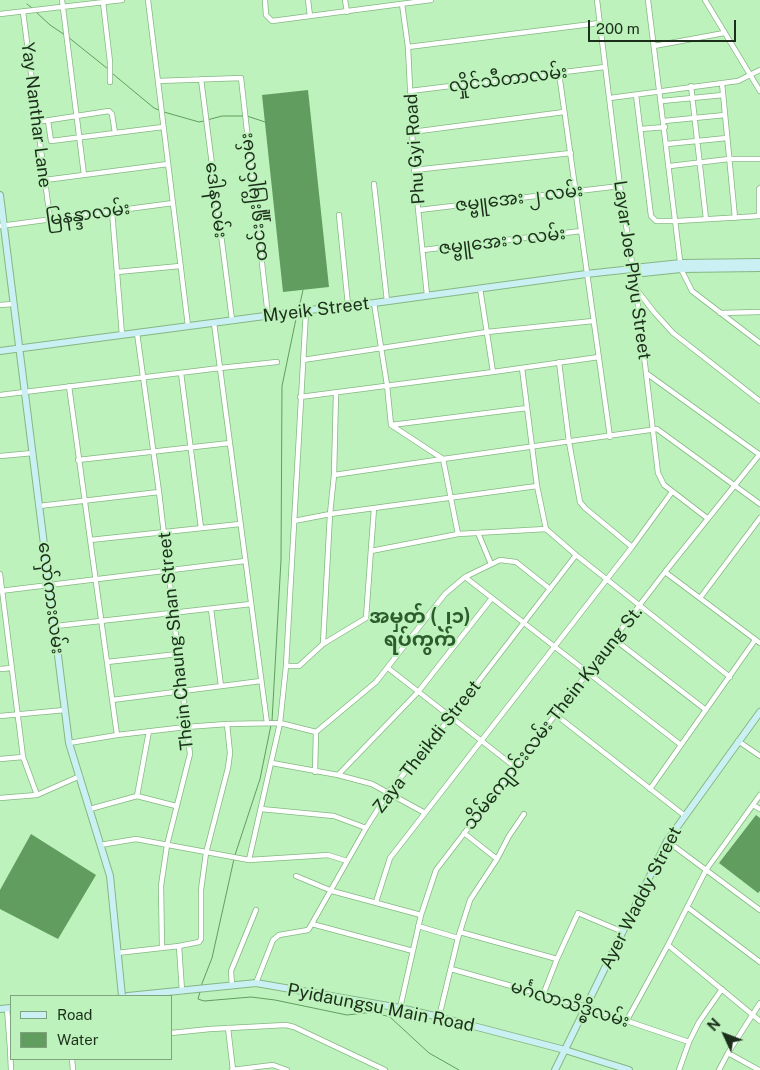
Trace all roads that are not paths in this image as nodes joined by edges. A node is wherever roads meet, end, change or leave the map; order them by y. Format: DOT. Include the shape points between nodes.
graph roads {
  1 [pos="62,0"];
  2 [pos="122,0"];
  3 [pos="148,0"];
  4 [pos="265,0"];
  5 [pos="308,0"];
  6 [pos="345,0"];
  7 [pos="429,0"];
  8 [pos="597,0"];
  9 [pos="648,0"];
  10 [pos="705,0"];
  11 [pos="103,2"];
  12 [pos="392,3"];
  13 [pos="402,4"];
  14 [pos="63,6"];
  15 [pos="23,12"];
  16 [pos="347,12"];
  17 [pos="0,14"];
  18 [pos="310,16"];
  19 [pos="600,23"];
  20 [pos="724,33"];
  21 [pos="654,46"];
  22 [pos="408,47"];
  23 [pos="605,67"];
  24 [pos="760,70"];
  25 [pos="559,73"];
  26 [pos="751,75"];
  27 [pos="200,79"];
  28 [pos="158,81"];
  29 [pos="110,82"];
  30 [pos="722,83"];
  31 [pos="692,86"];
  32 [pos="410,91"];
  33 [pos="760,91"];
  34 [pos="660,92"];
  35 [pos="636,95"];
  36 [pos="723,95"];
  37 [pos="693,97"];
  38 [pos="610,98"];
  39 [pos="662,100"];
  40 [pos="564,112"];
  41 [pos="725,114"];
  42 [pos="76,117"];
  43 [pos="696,118"];
  44 [pos="48,121"];
  45 [pos="664,121"];
  46 [pos="37,122"];
  47 [pos="665,126"];
  48 [pos="163,127"];
  49 [pos="641,129"];
  50 [pos="412,132"];
  51 [pos="115,133"];
  52 [pos="79,138"];
  53 [pos="727,138"];
  54 [pos="698,140"];
  55 [pos="667,144"];
  56 [pos="571,153"];
  57 [pos="729,159"];
  58 [pos="760,160"];
  59 [pos="700,163"];
  60 [pos="168,164"];
  61 [pos="670,166"];
  62 [pos="414,170"];
  63 [pos="84,175"];
  64 [pos="44,180"];
  65 [pos="374,184"];
  66 [pos="620,186"];
  67 [pos="760,188"];
  68 [pos="575,192"];
  69 [pos="0,196"];
  70 [pos="172,203"];
  71 [pos="419,210"];
  72 [pos="112,211"];
  73 [pos="339,215"];
  74 [pos="760,216"];
  75 [pos="735,218"];
  76 [pos="50,219"];
  77 [pos="706,219"];
  78 [pos="677,221"];
  79 [pos="2,225"];
  80 [pos="581,231"];
  81 [pos="423,250"];
  82 [pos="760,262"];
  83 [pos="180,266"];
  84 [pos="681,266"];
  85 [pos="760,268"];
  86 [pos="632,270"];
  87 [pos="117,272"];
  88 [pos="586,274"];
  89 [pos="480,288"];
  90 [pos="636,289"];
  91 [pos="427,295"];
  92 [pos="387,301"];
  93 [pos="374,303"];
  94 [pos="13,304"];
  95 [pos="0,305"];
  96 [pos="348,305"];
  97 [pos="306,311"];
  98 [pos="760,312"];
  99 [pos="720,313"];
  100 [pos="268,316"];
  101 [pos="232,320"];
  102 [pos="593,321"];
  103 [pos="214,323"];
  104 [pos="188,326"];
  105 [pos="487,332"];
  106 [pos="137,333"];
  107 [pos="122,335"];
  108 [pos="760,343"];
  109 [pos="19,348"];
  110 [pos="381,348"];
  111 [pos="0,351"];
  112 [pos="599,357"];
  113 [pos="303,360"];
  114 [pos="277,362"];
  115 [pos="559,362"];
  116 [pos="220,368"];
  117 [pos="522,368"];
  118 [pos="493,372"];
  119 [pos="180,373"];
  120 [pos="646,373"];
  121 [pos="144,377"];
  122 [pos="387,385"];
  123 [pos="69,386"];
  124 [pos="25,392"];
  125 [pos="336,393"];
  126 [pos="0,395"];
  127 [pos="300,397"];
  128 [pos="760,401"];
  129 [pos="527,408"];
  130 [pos="391,425"];
  131 [pos="653,429"];
  132 [pos="610,437"];
  133 [pos="569,442"];
  134 [pos="230,444"];
  135 [pos="532,447"];
  136 [pos="191,448"];
  137 [pos="154,452"];
  138 [pos="32,453"];
  139 [pos="760,455"];
  140 [pos="0,456"];
  141 [pos="443,459"];
  142 [pos="78,460"];
  143 [pos="334,475"];
  144 [pos="734,484"];
  145 [pos="537,486"];
  146 [pos="160,492"];
  147 [pos="672,492"];
  148 [pos="451,498"];
  149 [pos="84,500"];
  150 [pos="760,504"];
  151 [pos="39,506"];
  152 [pos="374,508"];
  153 [pos="330,514"];
  154 [pos="707,518"];
  155 [pos="760,518"];
  156 [pos="294,521"];
  157 [pos="240,524"];
  158 [pos="201,528"];
  159 [pos="546,529"];
  160 [pos="164,532"];
  161 [pos="478,533"];
  162 [pos="458,534"];
  163 [pos="90,540"];
  164 [pos="632,548"];
  165 [pos="371,551"];
  166 [pos="576,555"];
  167 [pos="245,561"];
  168 [pos="491,564"];
  169 [pos="168,571"];
  170 [pos="665,572"];
  171 [pos="0,574"];
  172 [pos="465,577"];
  173 [pos="607,579"];
  174 [pos="96,580"];
  175 [pos="50,586"];
  176 [pos="550,590"];
  177 [pos="1,591"];
  178 [pos="492,598"];
  179 [pos="700,598"];
  180 [pos="251,604"];
  181 [pos="640,606"];
  182 [pos="211,609"];
  183 [pos="173,613"];
  184 [pos="101,621"];
  185 [pos="524,623"];
  186 [pos="56,626"];
  187 [pos="7,631"];
  188 [pos="0,632"];
  189 [pos="614,639"];
  190 [pos="758,641"];
  191 [pos="323,644"];
  192 [pos="554,646"];
  193 [pos="178,654"];
  194 [pos="107,662"];
  195 [pos="286,666"];
  196 [pos="12,668"];
  197 [pos="388,668"];
  198 [pos="0,669"];
  199 [pos="588,673"];
  200 [pos="730,677"];
  201 [pos="261,681"];
  202 [pos="221,686"];
  203 [pos="182,691"];
  204 [pos="418,692"];
  205 [pos="112,700"];
  206 [pos="65,710"];
  207 [pos="706,710"];
  208 [pos="760,712"];
  209 [pos="18,714"];
  210 [pos="556,715"];
  211 [pos="0,716"];
  212 [pos="451,717"];
  213 [pos="267,723"];
  214 [pos="278,723"];
  215 [pos="227,724"];
  216 [pos="186,727"];
  217 [pos="149,731"];
  218 [pos="316,732"];
  219 [pos="117,734"];
  220 [pos="480,740"];
  221 [pos="738,741"];
  222 [pos="70,744"];
  223 [pos="681,745"];
  224 [pos="760,756"];
  225 [pos="23,758"];
  226 [pos="0,760"];
  227 [pos="272,763"];
  228 [pos="515,767"];
  229 [pos="315,772"];
  230 [pos="338,775"];
  231 [pos="80,776"];
  232 [pos="650,789"];
  233 [pos="388,793"];
  234 [pos="37,795"];
  235 [pos="760,795"];
  236 [pos="137,796"];
  237 [pos="0,798"];
  238 [pos="753,805"];
  239 [pos="176,806"];
  240 [pos="90,809"];
  241 [pos="261,809"];
  242 [pos="760,810"];
  243 [pos="425,813"];
  244 [pos="524,814"];
  245 [pos="684,816"];
  246 [pos="366,828"];
  247 [pos="464,833"];
  248 [pos="667,841"];
  249 [pos="100,845"];
  250 [pos="167,845"];
  251 [pos="206,853"];
  252 [pos="497,859"];
  253 [pos="246,860"];
  254 [pos="347,862"];
  255 [pos="706,870"];
  256 [pos="296,876"];
  257 [pos="332,891"];
  258 [pos="376,902"];
  259 [pos="759,906"];
  260 [pos="687,907"];
  261 [pos="256,910"];
  262 [pos="421,915"];
  263 [pos="312,924"];
  264 [pos="418,926"];
  265 [pos="460,932"];
  266 [pos="622,932"];
  267 [pos="458,938"];
  268 [pos="668,945"];
  269 [pos="179,946"];
  270 [pos="162,948"];
  271 [pos="413,951"];
  272 [pos="117,953"];
  273 [pos="557,959"];
  274 [pos="760,962"];
  275 [pos="450,969"];
  276 [pos="256,983"];
  277 [pos="232,986"];
  278 [pos="722,989"];
  279 [pos="182,991"];
  280 [pos="122,995"];
  281 [pos="139,995"];
  282 [pos="543,995"];
  283 [pos="760,1003"];
  284 [pos="586,1007"];
  285 [pos="6,1008"];
  286 [pos="400,1008"];
  287 [pos="752,1014"];
  288 [pos="438,1017"];
  289 [pos="627,1020"];
  290 [pos="760,1021"];
  291 [pos="228,1028"];
  292 [pos="172,1033"];
  293 [pos="689,1042"];
  294 [pos="10,1048"];
  295 [pos="565,1050"];
  296 [pos="728,1053"];
  297 [pos="381,1069"];
  298 [pos="232,1070"];
  299 [pos="287,1070"];
  300 [pos="555,1070"];
  301 [pos="629,1070"];
  302 [pos="679,1070"];
  303 [pos="719,1070"];
  304 [pos="759,1070"];
  1 -- 14 [label="street"];
  2 -- 11 [label="street"];
  3 -- 28 [label="street"];
  4 -- 18 [label="street" via="266,15 272,21"];
  5 -- 18 [label="street"];
  6 -- 16 [label="street"];
  7 -- 13 [label="street"];
  8 -- 19 [label="street, Layar Joe Phyu Street"];
  9 -- 21 [label="street"];
  10 -- 20 [label="street"];
  11 -- 14 [label="street"];
  11 -- 29 [label="street"];
  12 -- 13 [label="street"];
  12 -- 16 [label="street"];
  13 -- 22 [label="street, Phu Gyi Road"];
  14 -- 15 [label="street"];
  14 -- 42 [label="street"];
  15 -- 17 [label="street"];
  15 -- 46 [label="street, Yay Nanthar Lane"];
  16 -- 18 [label="street"];
  19 -- 22 [label="street"];
  19 -- 23 [label="street, Layar Joe Phyu Street"];
  20 -- 21 [label="street"];
  20 -- 26 [label="street"];
  21 -- 34 [label="street"];
  22 -- 32 [label="street, Phu Gyi Road"];
  23 -- 25 [label="street, လှိုင်သီတာလမ်း"];
  23 -- 38 [label="street, Layar Joe Phyu Street"];
  24 -- 26 [label="street"];
  25 -- 32 [label="street, လှိုင်သီတာလမ်း"];
  25 -- 40 [label="street"];
  26 -- 30 [label="street"];
  26 -- 33 [label="street"];
  27 -- 28 [label="street"];
  27 -- 100 [label="street, ထင်းရှူးမြိုင်လမ်း" via="240,78"];
  27 -- 101 [label="street, ဒေါနလမ်း"];
  28 -- 48 [label="street"];
  30 -- 31 [label="street"];
  30 -- 36 [label="street"];
  31 -- 34 [label="street"];
  31 -- 37 [label="street"];
  32 -- 50 [label="street, Phu Gyi Road"];
  34 -- 35 [label="street"];
  34 -- 39 [label="street"];
  35 -- 38 [label="street"];
  35 -- 49 [label="street"];
  36 -- 37 [label="street"];
  36 -- 41 [label="street"];
  37 -- 39 [label="street"];
  37 -- 43 [label="street"];
  38 -- 66 [label="street, Layar Joe Phyu Street"];
  39 -- 45 [label="street"];
  40 -- 50 [label="street"];
  40 -- 56 [label="street"];
  41 -- 43 [label="street"];
  41 -- 53 [label="street"];
  42 -- 44 [label="street"];
  42 -- 51 [label="street" via="109,111"];
  42 -- 52 [label="street"];
  43 -- 45 [label="street"];
  43 -- 54 [label="street"];
  44 -- 46 [label="street"];
  44 -- 52 [label="street" via="51,141"];
  45 -- 47 [label="street"];
  46 -- 64 [label="street, Yay Nanthar Lane"];
  47 -- 49 [label="street"];
  47 -- 55 [label="street"];
  48 -- 51 [label="street"];
  48 -- 60 [label="street"];
  49 -- 78 [label="street" via="651,216 656,221"];
  50 -- 62 [label="street, Phu Gyi Road"];
  51 -- 52 [label="street"];
  52 -- 63 [label="street"];
  53 -- 54 [label="street"];
  53 -- 57 [label="street"];
  54 -- 55 [label="street"];
  54 -- 59 [label="street"];
  55 -- 61 [label="street"];
  56 -- 62 [label="street"];
  56 -- 68 [label="street"];
  57 -- 58 [label="street"];
  57 -- 59 [label="street"];
  57 -- 75 [label="street"];
  59 -- 61 [label="street"];
  59 -- 77 [label="street"];
  60 -- 63 [label="street"];
  60 -- 70 [label="street"];
  61 -- 78 [label="street"];
  62 -- 71 [label="street, Phu Gyi Road"];
  63 -- 64 [label="street"];
  64 -- 76 [label="street, Yay Nanthar Lane"];
  65 -- 92 [label="street"];
  66 -- 68 [label="street, ဇမ္ဗူအေး ၂ လမ်း"];
  66 -- 86 [label="street, Layar Joe Phyu Street"];
  67 -- 74 [label="street"];
  68 -- 71 [label="street, ဇမ္ဗူအေး ၂ လမ်း"];
  68 -- 80 [label="street"];
  69 -- 79 [label="main road, လှော်ကားလမ်း"];
  70 -- 72 [label="street, မြနန္ဒာလမ်း"];
  70 -- 83 [label="street"];
  71 -- 81 [label="street, Phu Gyi Road"];
  72 -- 76 [label="street, မြနန္ဒာလမ်း"];
  72 -- 87 [label="street"];
  73 -- 96 [label="street"];
  74 -- 75 [label="street"];
  75 -- 77 [label="street"];
  76 -- 79 [label="street, မြနန္ဒာလမ်း"];
  77 -- 78 [label="street"];
  78 -- 84 [label="street"];
  79 -- 94 [label="main road, လှော်ကားလမ်း"];
  80 -- 81 [label="street, ဇမ္ဗူအေး ၁ လမ်း"];
  80 -- 88 [label="street"];
  81 -- 91 [label="street, Phu Gyi Road"];
  82 -- 84 [label="main road"];
  83 -- 87 [label="street"];
  83 -- 104 [label="street"];
  84 -- 85 [label="main road"];
  84 -- 86 [label="main road, Myeik Street" via="643,273"];
  84 -- 99 [label="street" via="692,291"];
  86 -- 88 [label="main road, Myeik Street"];
  86 -- 90 [label="street, Layar Joe Phyu Street"];
  87 -- 107 [label="street"];
  88 -- 89 [label="main road, Myeik Street"];
  88 -- 102 [label="street"];
  89 -- 91 [label="main road, Myeik Street"];
  89 -- 105 [label="street"];
  90 -- 120 [label="street, Layar Joe Phyu Street"];
  90 -- 128 [label="street" via="673,333"];
  91 -- 92 [label="main road, Myeik Street"];
  92 -- 93 [label="main road, Myeik Street"];
  93 -- 96 [label="main road, Myeik Street"];
  93 -- 110 [label="street"];
  94 -- 95 [label="street"];
  94 -- 109 [label="main road, လှော်ကားလမ်း"];
  96 -- 97 [label="main road, Myeik Street"];
  97 -- 100 [label="main road, Myeik Street"];
  97 -- 113 [label="street"];
  98 -- 99 [label="street"];
  99 -- 108 [label="street"];
  100 -- 101 [label="main road, Myeik Street"];
  101 -- 103 [label="main road, Myeik Street"];
  102 -- 105 [label="street"];
  102 -- 112 [label="street"];
  103 -- 104 [label="main road, Myeik Street"];
  103 -- 116 [label="street"];
  104 -- 106 [label="main road, Myeik Street"];
  105 -- 110 [label="street"];
  105 -- 118 [label="street"];
  106 -- 107 [label="main road, Myeik Street"];
  106 -- 121 [label="street, Thein Chaung Shan Street"];
  107 -- 109 [label="main road, Myeik Street"];
  109 -- 111 [label="main road, Myeik Street"];
  109 -- 124 [label="main road, လှော်ကားလမ်း"];
  110 -- 113 [label="street"];
  110 -- 122 [label="street"];
  112 -- 115 [label="street"];
  112 -- 132 [label="street"];
  113 -- 127 [label="street"];
  114 -- 116 [label="street"];
  115 -- 117 [label="street"];
  115 -- 133 [label="street"];
  116 -- 119 [label="street"];
  116 -- 134 [label="street"];
  117 -- 118 [label="street"];
  117 -- 129 [label="street"];
  118 -- 122 [label="street"];
  119 -- 121 [label="street"];
  119 -- 136 [label="street"];
  120 -- 131 [label="street, Layar Joe Phyu Street"];
  120 -- 139 [label="street"];
  121 -- 123 [label="street"];
  121 -- 137 [label="street, Thein Chaung Shan Street"];
  122 -- 125 [label="street"];
  122 -- 130 [label="street"];
  123 -- 124 [label="street"];
  123 -- 142 [label="street"];
  124 -- 126 [label="street"];
  124 -- 138 [label="main road, လှော်ကားလမ်း"];
  125 -- 127 [label="street"];
  125 -- 143 [label="street"];
  127 -- 156 [label="street"];
  129 -- 130 [label="street"];
  129 -- 135 [label="street"];
  130 -- 141 [label="street"];
  131 -- 132 [label="street"];
  131 -- 144 [label="street" via="662,431"];
  131 -- 147 [label="street, Layar Joe Phyu Street" via="658,473"];
  132 -- 133 [label="street"];
  133 -- 135 [label="street"];
  133 -- 164 [label="street" via="580,502"];
  134 -- 136 [label="street"];
  134 -- 157 [label="street"];
  135 -- 141 [label="street"];
  135 -- 145 [label="street"];
  136 -- 137 [label="street"];
  136 -- 158 [label="street"];
  137 -- 142 [label="street"];
  137 -- 146 [label="street, Thein Chaung Shan Street"];
  138 -- 140 [label="street"];
  138 -- 151 [label="main road, လှော်ကားလမ်း"];
  139 -- 144 [label="street, သိမ်ကျောင်းလမ်း Thein Kyaung St."];
  141 -- 143 [label="street"];
  141 -- 148 [label="street"];
  142 -- 149 [label="street"];
  143 -- 153 [label="street"];
  144 -- 150 [label="street"];
  144 -- 154 [label="street, သိမ်ကျောင်းလမ်း Thein Kyaung St."];
  145 -- 148 [label="street"];
  145 -- 159 [label="street"];
  146 -- 149 [label="street"];
  146 -- 160 [label="street, Thein Chaung Shan Street"];
  147 -- 154 [label="street, Layar Joe Phyu Street"];
  147 -- 164 [label="street"];
  148 -- 152 [label="street"];
  148 -- 162 [label="street"];
  149 -- 151 [label="street"];
  149 -- 163 [label="street"];
  151 -- 175 [label="main road, လှော်ကားလမ်း"];
  152 -- 153 [label="street"];
  152 -- 165 [label="street"];
  153 -- 156 [label="street"];
  153 -- 191 [label="street"];
  154 -- 170 [label="street, သိမ်ကျောင်းလမ်း Thein Kyaung St."];
  155 -- 179 [label="street"];
  156 -- 195 [label="street"];
  157 -- 158 [label="street"];
  157 -- 167 [label="street"];
  158 -- 160 [label="street"];
  159 -- 161 [label="street"];
  159 -- 166 [label="street"];
  160 -- 163 [label="street"];
  160 -- 169 [label="street, Thein Chaung Shan Street"];
  161 -- 162 [label="street"];
  161 -- 168 [label="street"];
  162 -- 165 [label="street"];
  163 -- 174 [label="street"];
  164 -- 173 [label="street"];
  165 -- 191 [label="street" via="366,618"];
  166 -- 173 [label="street"];
  166 -- 176 [label="street, Zaya Theikdi Street"];
  167 -- 169 [label="street"];
  167 -- 180 [label="street"];
  168 -- 172 [label="street"];
  168 -- 176 [label="street" via="500,560 516,562"];
  169 -- 174 [label="street"];
  169 -- 183 [label="street, Thein Chaung Shan Street"];
  170 -- 179 [label="street"];
  170 -- 181 [label="street, သိမ်ကျောင်းလမ်း Thein Kyaung St."];
  171 -- 177 [label="street"];
  172 -- 178 [label="street"];
  172 -- 197 [label="street" via="445,594"];
  173 -- 181 [label="street"];
  173 -- 192 [label="street"];
  174 -- 175 [label="street"];
  174 -- 184 [label="street"];
  175 -- 177 [label="street"];
  175 -- 186 [label="main road, လှော်ကားလမ်း"];
  176 -- 185 [label="street, Zaya Theikdi Street"];
  177 -- 187 [label="street"];
  178 -- 185 [label="street"];
  178 -- 204 [label="street"];
  179 -- 190 [label="street"];
  180 -- 182 [label="street"];
  180 -- 201 [label="street"];
  181 -- 189 [label="street, သိမ်ကျောင်းလမ်း Thein Kyaung St."];
  181 -- 200 [label="street"];
  182 -- 183 [label="street"];
  182 -- 202 [label="street"];
  183 -- 184 [label="street"];
  183 -- 193 [label="street, Thein Chaung Shan Street"];
  184 -- 186 [label="street"];
  184 -- 194 [label="street"];
  185 -- 192 [label="street"];
  185 -- 212 [label="street, Zaya Theikdi Street"];
  186 -- 206 [label="main road, လှော်ကားလမ်း"];
  187 -- 188 [label="street"];
  187 -- 196 [label="street"];
  189 -- 199 [label="street, သိမ်ကျောင်းလမ်း Thein Kyaung St."];
  189 -- 207 [label="street"];
  190 -- 200 [label="street"];
  191 -- 195 [label="street" via="299,666"];
  192 -- 199 [label="street"];
  192 -- 220 [label="street"];
  193 -- 194 [label="street"];
  193 -- 203 [label="street, Thein Chaung Shan Street"];
  194 -- 205 [label="street"];
  195 -- 214 [label="street"];
  196 -- 198 [label="street"];
  196 -- 209 [label="street"];
  197 -- 204 [label="street"];
  197 -- 218 [label="street"];
  199 -- 210 [label="street, သိမ်ကျောင်းလမ်း Thein Kyaung St."];
  199 -- 223 [label="street"];
  200 -- 207 [label="street"];
  201 -- 202 [label="street"];
  201 -- 213 [label="street"];
  202 -- 203 [label="street"];
  203 -- 205 [label="street"];
  203 -- 216 [label="street, Thein Chaung Shan Street"];
  204 -- 212 [label="street"];
  204 -- 230 [label="street"];
  205 -- 219 [label="street"];
  206 -- 209 [label="street"];
  206 -- 222 [label="main road, လှော်ကားလမ်း"];
  207 -- 223 [label="street"];
  208 -- 221 [label="main road, Ayer Waddy Street"];
  209 -- 211 [label="street"];
  209 -- 225 [label="street"];
  210 -- 228 [label="street, သိမ်ကျောင်းလမ်း Thein Kyaung St."];
  210 -- 232 [label="street"];
  212 -- 220 [label="street"];
  212 -- 233 [label="street, Zaya Theikdi Street"];
  213 -- 214 [label="street"];
  213 -- 215 [label="street"];
  214 -- 218 [label="street"];
  214 -- 227 [label="street"];
  215 -- 216 [label="street"];
  215 -- 251 [label="street" via="229,759"];
  216 -- 217 [label="street"];
  216 -- 239 [label="street, Thein Chaung Shan Street" via="190,754"];
  217 -- 219 [label="street"];
  217 -- 236 [label="street"];
  218 -- 229 [label="street"];
  219 -- 222 [label="street"];
  220 -- 228 [label="street"];
  220 -- 243 [label="street"];
  221 -- 224 [label="street"];
  221 -- 245 [label="main road, Ayer Waddy Street"];
  222 -- 231 [label="main road, လှော်ကားလမ်း"];
  223 -- 232 [label="street"];
  225 -- 226 [label="street"];
  225 -- 234 [label="street"];
  227 -- 229 [label="street"];
  227 -- 241 [label="street"];
  228 -- 247 [label="street, သိမ်ကျောင်းလမ်း Thein Kyaung St."];
  229 -- 230 [label="street"];
  230 -- 233 [label="street" via="372,784"];
  231 -- 234 [label="street"];
  231 -- 240 [label="main road, လှော်ကားလမ်း"];
  232 -- 245 [label="street"];
  233 -- 243 [label="street"];
  233 -- 246 [label="street, Zaya Theikdi Street"];
  234 -- 237 [label="street"];
  235 -- 238 [label="street"];
  236 -- 239 [label="street"];
  236 -- 240 [label="street"];
  238 -- 242 [label="street"];
  238 -- 255 [label="street"];
  239 -- 250 [label="street, Thein Chaung Shan Street"];
  240 -- 249 [label="main road, လှော်ကားလမ်း"];
  241 -- 246 [label="street" via="334,816"];
  241 -- 253 [label="street"];
  243 -- 258 [label="street" via="390,858"];
  244 -- 252 [label="street"];
  245 -- 248 [label="main road, Ayer Waddy Street"];
  246 -- 254 [label="street, Zaya Theikdi Street"];
  247 -- 252 [label="street"];
  247 -- 262 [label="street, သိမ်ကျောင်းလမ်း Thein Kyaung St." via="436,870"];
  248 -- 255 [label="street"];
  248 -- 266 [label="main road, Ayer Waddy Street"];
  249 -- 250 [label="street" via="136,839"];
  249 -- 272 [label="main road, လှော်ကားလမ်း" via="110,876"];
  250 -- 251 [label="street"];
  250 -- 270 [label="street, Thein Chaung Shan Street" via="161,886"];
  251 -- 253 [label="street"];
  251 -- 269 [label="street" via="201,890 202,939"];
  252 -- 265 [label="street" via="470,900"];
  253 -- 254 [label="street" via="328,855"];
  254 -- 257 [label="street, Zaya Theikdi Street"];
  255 -- 259 [label="street"];
  255 -- 260 [label="street"];
  256 -- 257 [label="street"];
  257 -- 258 [label="street"];
  257 -- 263 [label="street, Zaya Theikdi Street"];
  258 -- 262 [label="street"];
  260 -- 268 [label="street"];
  260 -- 274 [label="street"];
  261 -- 277 [label="street" via="231,971"];
  262 -- 264 [label="street, သိမ်ကျောင်းလမ်း Thein Kyaung St."];
  263 -- 271 [label="street"];
  263 -- 276 [label="street" via="308,930 275,937"];
  264 -- 267 [label="street"];
  264 -- 271 [label="street, သိမ်ကျောင်းလမ်း Thein Kyaung St."];
  265 -- 267 [label="street"];
  265 -- 273 [label="street"];
  266 -- 273 [label="street" via="578,913"];
  266 -- 284 [label="main road, Ayer Waddy Street"];
  267 -- 275 [label="street"];
  268 -- 278 [label="street"];
  268 -- 289 [label="street"];
  269 -- 270 [label="street"];
  269 -- 279 [label="street"];
  270 -- 272 [label="street"];
  271 -- 286 [label="street, သိမ်ကျောင်းလမ်း Thein Kyaung St."];
  272 -- 280 [label="main road, လှော်ကားလမ်း"];
  273 -- 282 [label="street"];
  275 -- 282 [label="street, မင်္ဂလာသိဒ္ဓိလမ်း"];
  275 -- 288 [label="street"];
  276 -- 277 [label="main road, Pyidaungsu Main Road"];
  276 -- 286 [label="main road, Pyidaungsu Main Road"];
  277 -- 279 [label="main road, Pyidaungsu Main Road"];
  278 -- 287 [label="street"];
  278 -- 293 [label="street"];
  279 -- 281 [label="main road, Pyidaungsu Main Road"];
  282 -- 284 [label="street, မင်္ဂလာသိဒ္ဓိလမ်း"];
  283 -- 287 [label="street"];
  284 -- 289 [label="street, မင်္ဂလာသိဒ္ဓိလမ်း"];
  284 -- 295 [label="main road, Ayer Waddy Street"];
  285 -- 294 [label="street"];
  286 -- 288 [label="main road, Pyidaungsu Main Road"];
  287 -- 290 [label="street"];
  287 -- 296 [label="street"];
  288 -- 295 [label="main road, Pyidaungsu Main Road"];
  289 -- 293 [label="street, မင်္ဂလာသိဒ္ဓိလမ်း"];
  291 -- 292 [label="street"];
  291 -- 297 [label="street" via="294,1027"];
  291 -- 298 [label="street"];
  293 -- 302 [label="street"];
  295 -- 300 [label="main road, Ayer Waddy Street"];
  295 -- 301 [label="main road, Pyidaungsu Main Road"];
  296 -- 303 [label="street"];
  296 -- 304 [label="street"];
  298 -- 299 [label="street" via="273,1065"];
}
